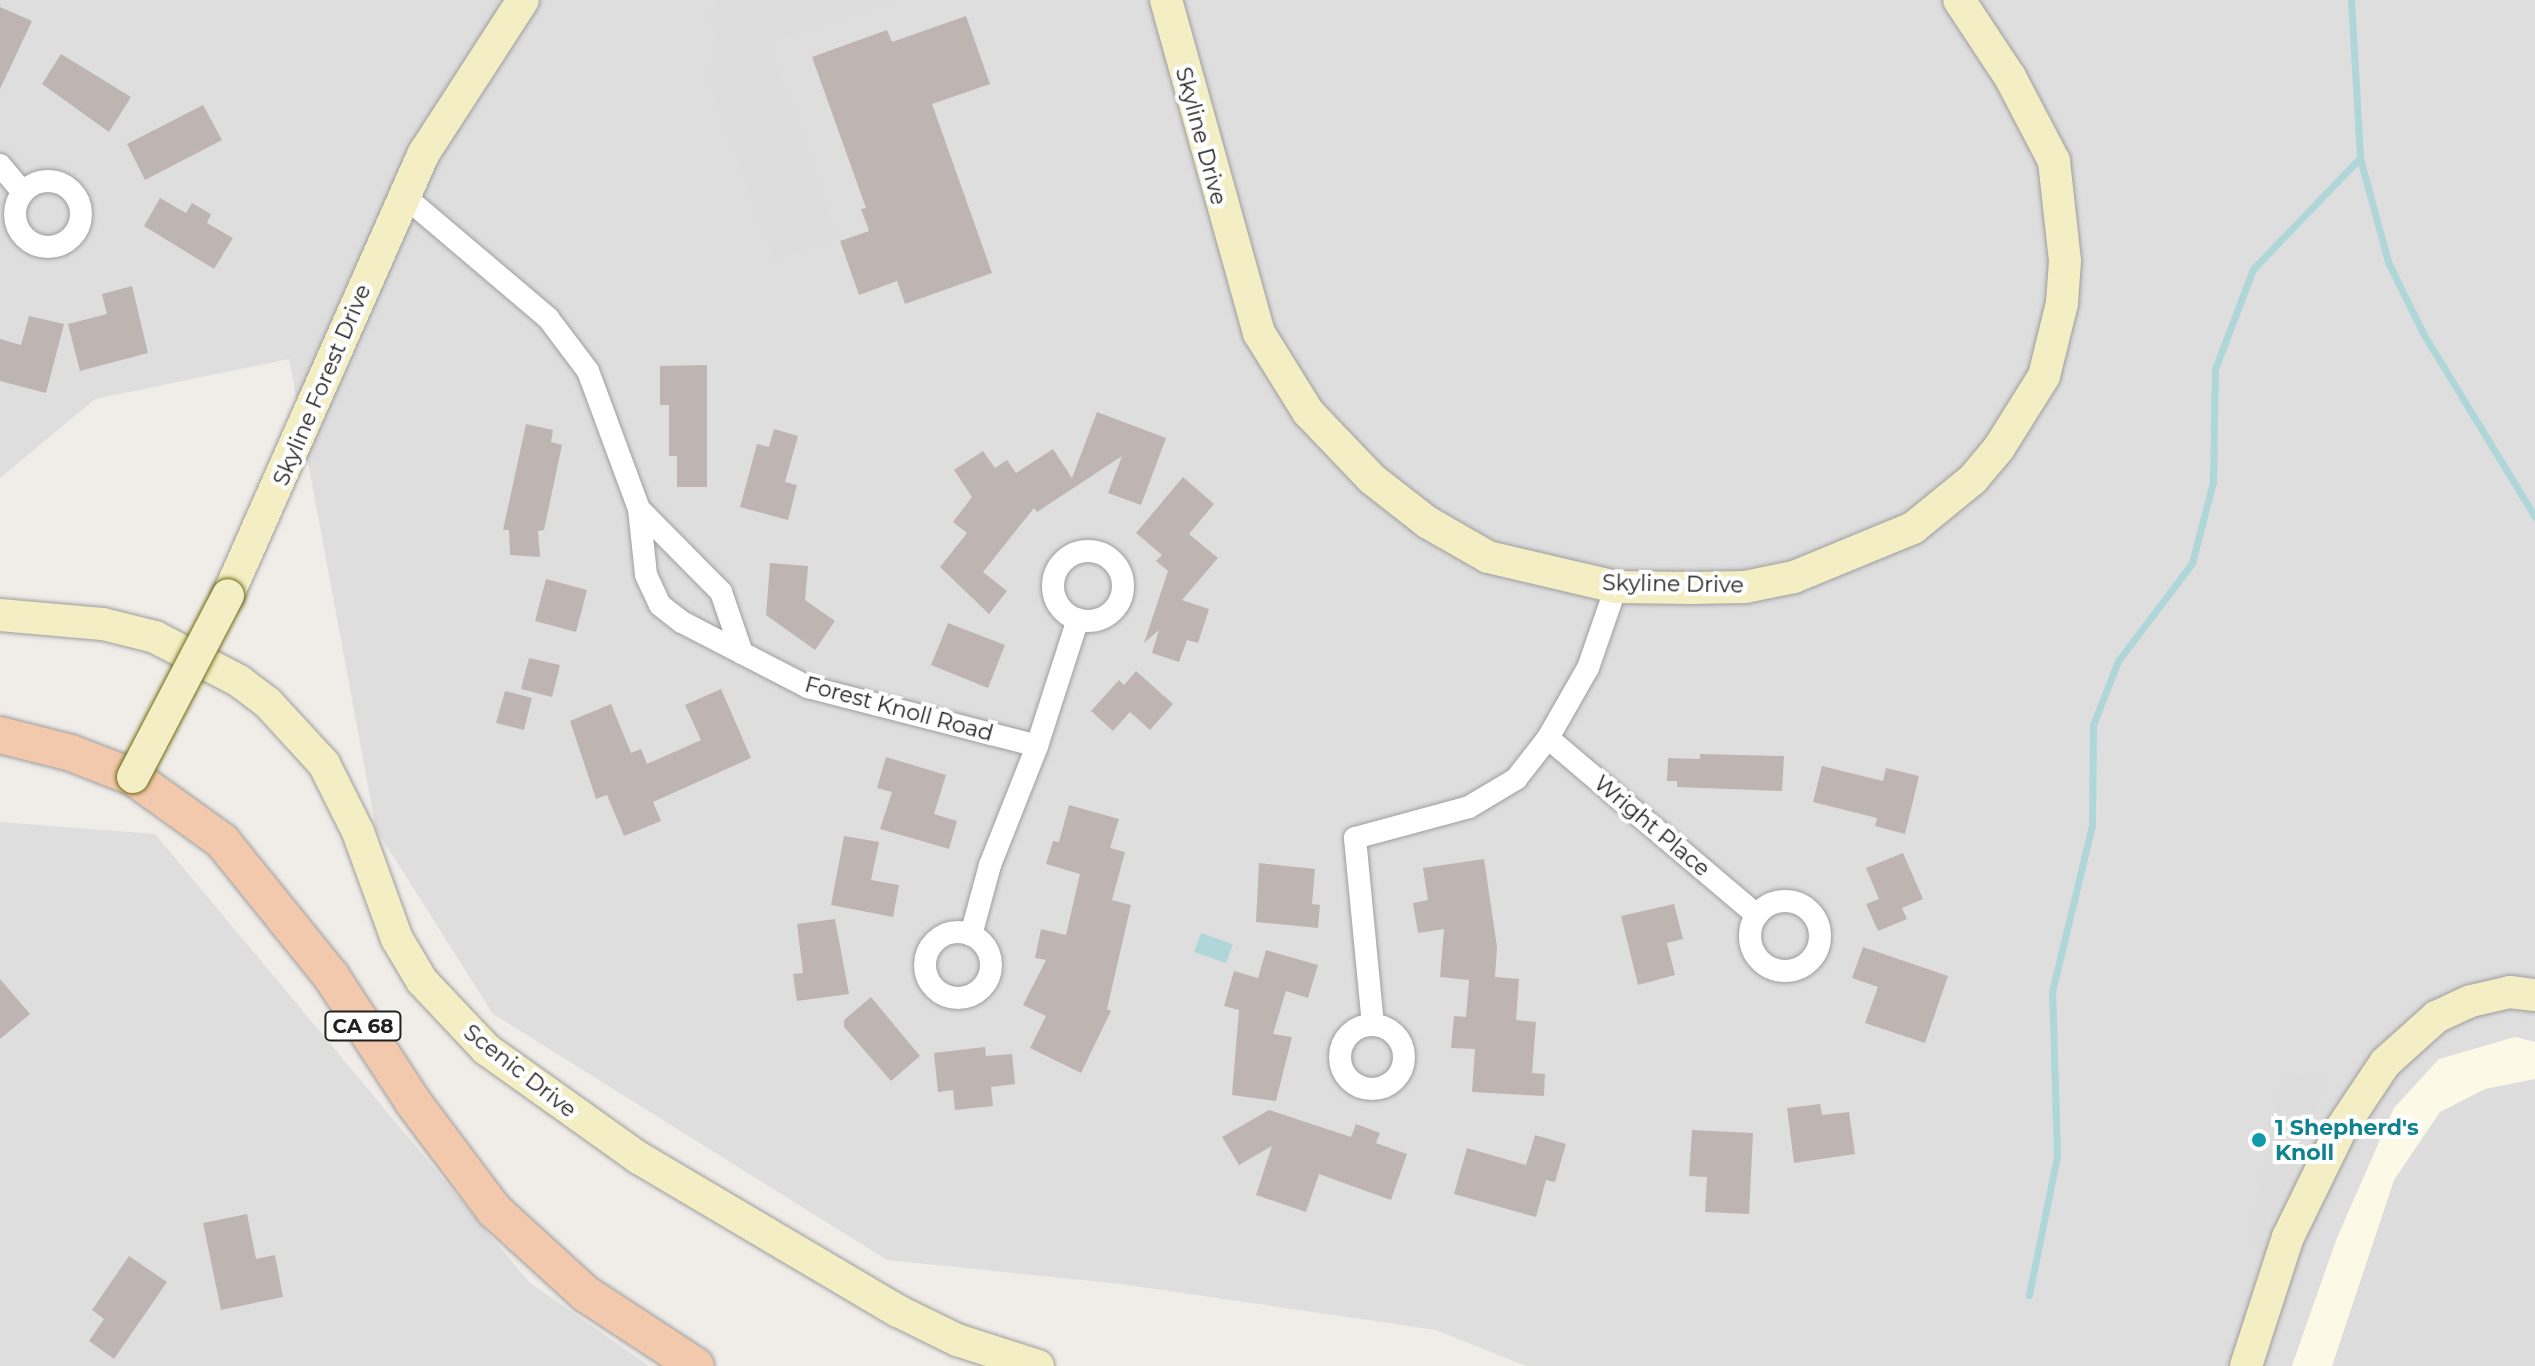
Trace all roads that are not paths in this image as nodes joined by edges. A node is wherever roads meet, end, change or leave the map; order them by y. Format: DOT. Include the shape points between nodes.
graph roads {
  1 [pos="523,0"];
  2 [pos="1166,0"];
  3 [pos="1959,0"];
  4 [pos="0,165"];
  5 [pos="23,192"];
  6 [pos="403,195"];
  7 [pos="639,509"];
  8 [pos="1616,587"];
  9 [pos="0,615"];
  10 [pos="1078,619"];
  11 [pos="742,653"];
  12 [pos="0,735"];
  13 [pos="1548,738"];
  14 [pos="1037,746"];
  15 [pos="133,777"];
  16 [pos="1757,915"];
  17 [pos="971,935"];
  18 [pos="2535,995"];
  19 [pos="1373,1025"];
  20 [pos="696,1366"];
  21 [pos="1038,1366"];
  22 [pos="2246,1366"];
  1 -- 6 [label="street, Skyline Forest Drive" via="455,101"];
  2 -- 8 [label="street, Skyline Drive" via="1259,333 1308,412 1372,479 1427,522 1476,550 1552,575"];
  3 -- 8 [label="street, Skyline Drive" via="2035,121 2054,161 2062,196 2065,261 2060,314 2044,376 2022,415 1941,510 1866,551 1794,577 1745,587"];
  4 -- 5 [label="street"];
  6 -- 7 [label="street, Forest Knoll Road" via="494,268 572,347 604,404"];
  6 -- 15 [label="street, Skyline Forest Drive, bridge" via="228,595"];
  7 -- 11 [label="street" via="721,592"];
  7 -- 11 [label="street, Forest Knoll Road" via="651,593 682,622"];
  8 -- 13 [label="street" via="1588,668"];
  9 -- 21 [label="street, Scenic Drive" via="103,624 155,637 239,681 268,703 324,764 358,832 397,939 422,981 486,1049 639,1158 898,1311 969,1345"];
  10 -- 14 [label="street"];
  11 -- 14 [label="street, Forest Knoll Road" via="808,687"];
  12 -- 15 [label="main road, CA 68" via="71,753"];
  13 -- 16 [label="street, Wright Place"];
  13 -- 19 [label="street" via="1497,794 1355,838"];
  14 -- 17 [label="street" via="990,865"];
  15 -- 20 [label="main road, CA 68" via="222,841 270,895 494,1210 586,1294"];
  18 -- 22 [label="street" via="2510,992 2471,1001 2436,1017 2385,1063 2341,1129 2288,1237"];
}
